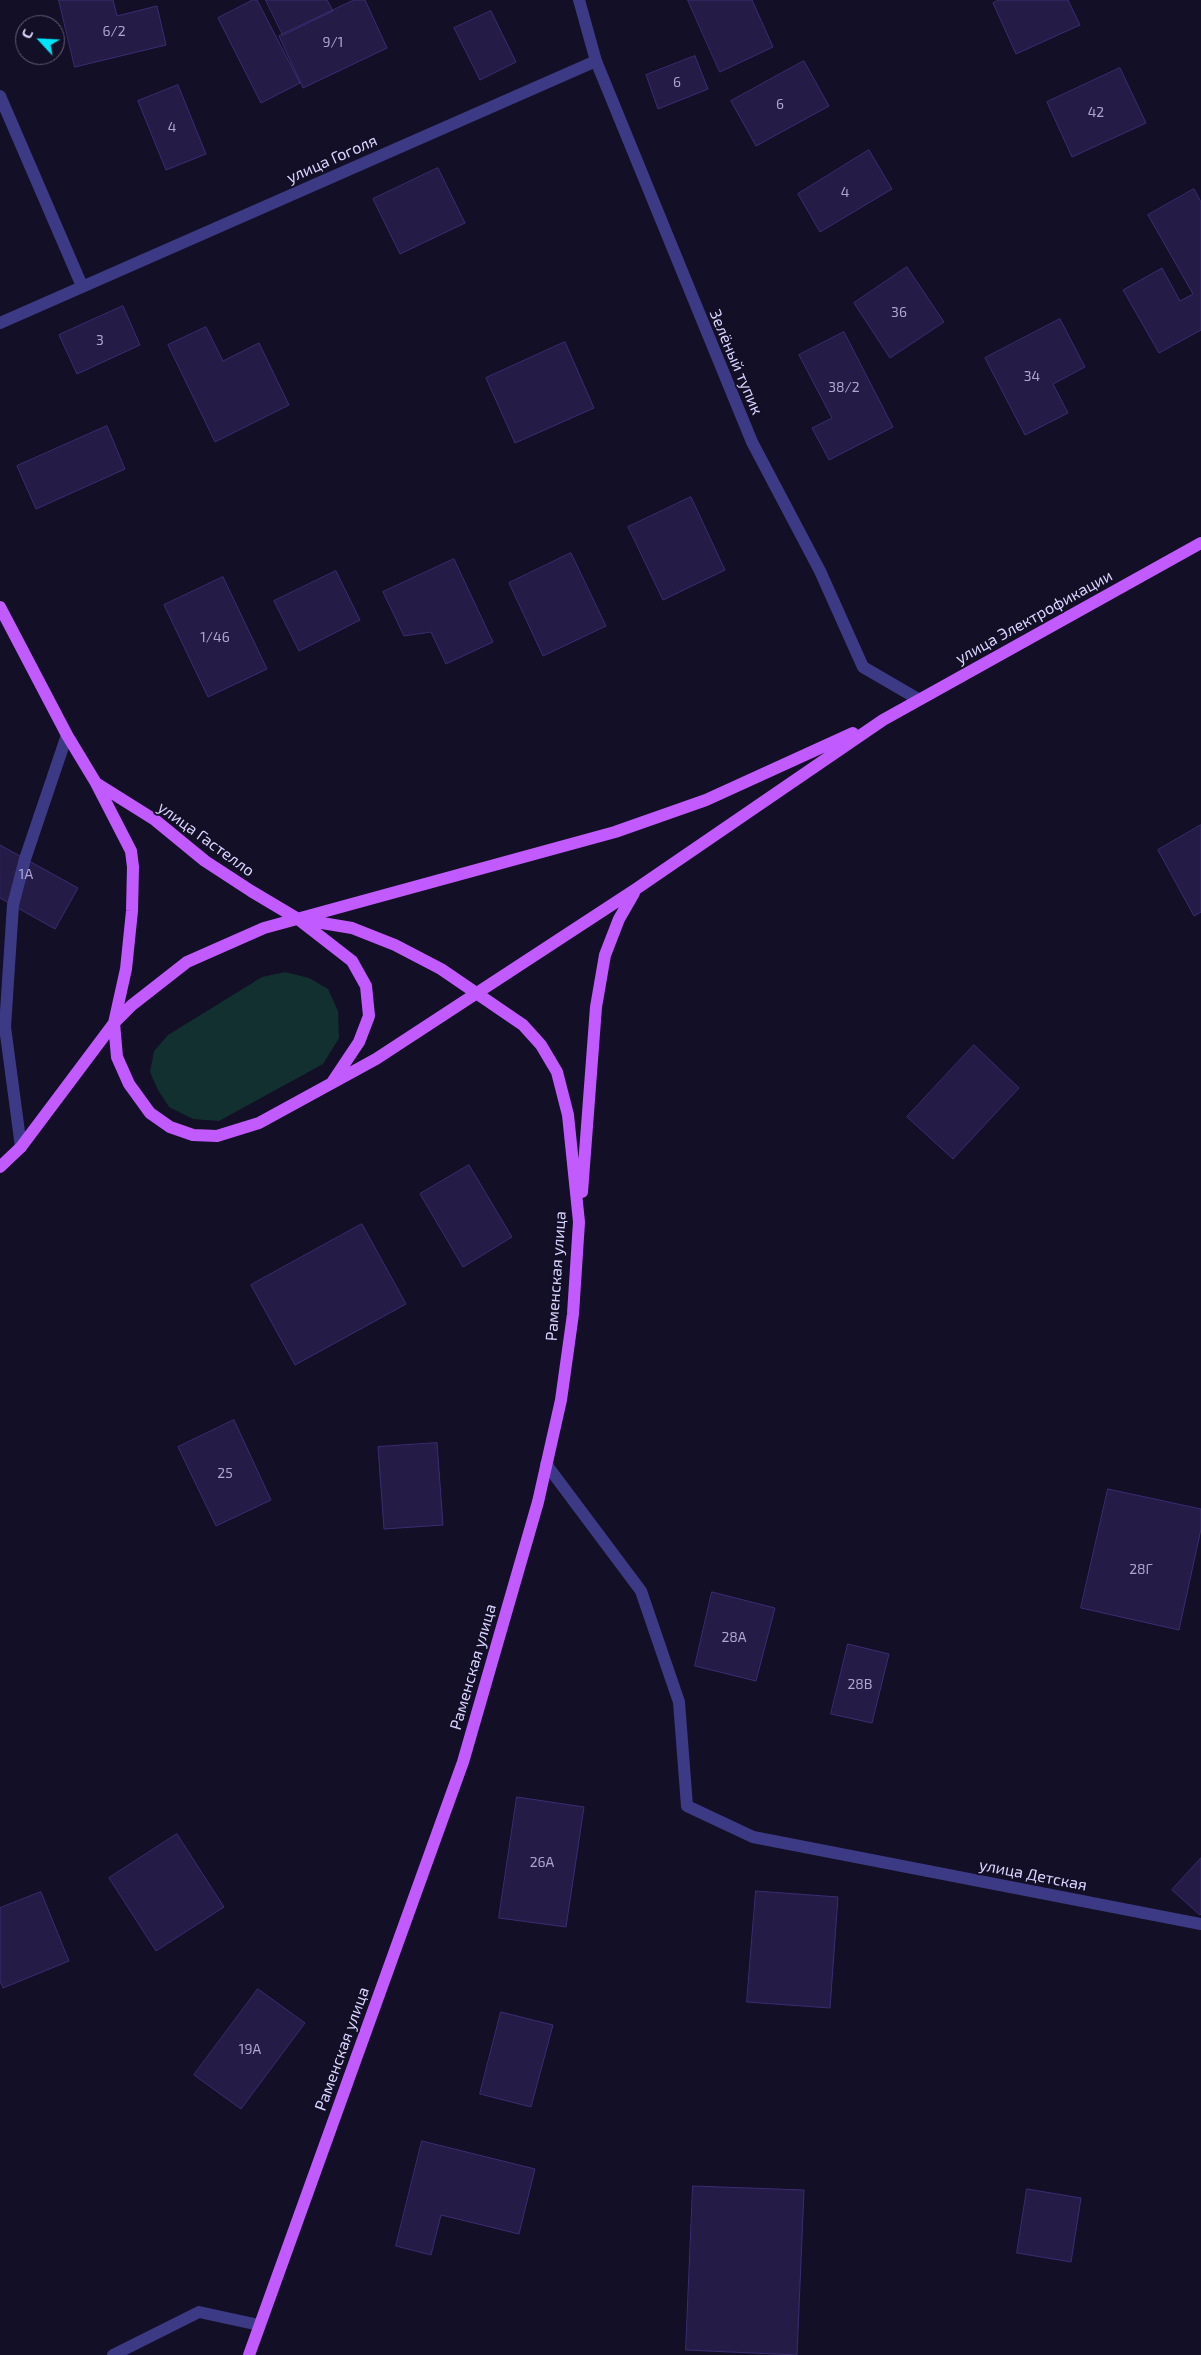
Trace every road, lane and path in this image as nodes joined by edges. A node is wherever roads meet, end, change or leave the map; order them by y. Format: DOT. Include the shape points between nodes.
graph roads {
  1 [pos="579,0"];
  2 [pos="596,61"];
  3 [pos="0,96"];
  4 [pos="82,286"];
  5 [pos="0,323"];
  6 [pos="1201,543"];
  7 [pos="0,607"];
  8 [pos="918,699"];
  9 [pos="882,720"];
  10 [pos="67,735"];
  11 [pos="96,783"];
  12 [pos="636,889"];
  13 [pos="298,919"];
  14 [pos="478,994"];
  15 [pos="114,1023"];
  16 [pos="332,1083"];
  17 [pos="21,1146"];
  18 [pos="0,1167"];
  19 [pos="579,1222"];
  20 [pos="546,1464"];
  21 [pos="1201,1924"];
  22 [pos="259,2325"];
  23 [pos="113,2355"];
  24 [pos="249,2355"];
  1 -- 2 [label="street, Зелёный тупик"];
  2 -- 4 [label="street, улица Гоголя"];
  2 -- 8 [label="street, Зелёный тупик" via="752,442 820,571 863,667"];
  3 -- 4 [label="street"];
  4 -- 5 [label="street, улица Гоголя"];
  6 -- 8 [label="main road, улица Электрофикации"];
  7 -- 10 [label="main road, улица Гастелло"];
  8 -- 9 [label="main road, улица Электрофикации"];
  9 -- 12 [label="main road"];
  9 -- 13 [label="main road" via="706,800 615,832"];
  10 -- 11 [label="main road, улица Гастелло"];
  10 -- 17 [label="street" via="13,905 5,1027"];
  11 -- 13 [label="main road, улица Гастелло" via="156,820 205,861"];
  11 -- 15 [label="main road, улица Гастелло" via="131,851 134,867 126,969"];
  12 -- 14 [label="main road"];
  12 -- 19 [label="main road" via="619,919 605,955 599,990"];
  13 -- 14 [label="main road, Раменская улица" via="352,928 396,944"];
  13 -- 15 [label="main road" via="264,928 187,962"];
  13 -- 16 [label="main road" via="352,961 366,986 369,1016 359,1042"];
  14 -- 16 [label="main road"];
  14 -- 19 [label="main road, Раменская улица" via="523,1024 541,1045 557,1072 568,1115"];
  15 -- 16 [label="main road" via="117,1057 129,1084 150,1113 170,1127 193,1135 217,1136 259,1122"];
  15 -- 17 [label="main road"];
  17 -- 18 [label="main road"];
  19 -- 20 [label="main road, Раменская улица" via="573,1314 564,1381"];
  20 -- 21 [label="street, улица Детская" via="641,1590 679,1702 687,1806 753,1837"];
  20 -- 22 [label="main road, Раменская улица" via="463,1762"];
  22 -- 23 [label="street" via="199,2312"];
  22 -- 24 [label="main road, Раменская улица"];
}
